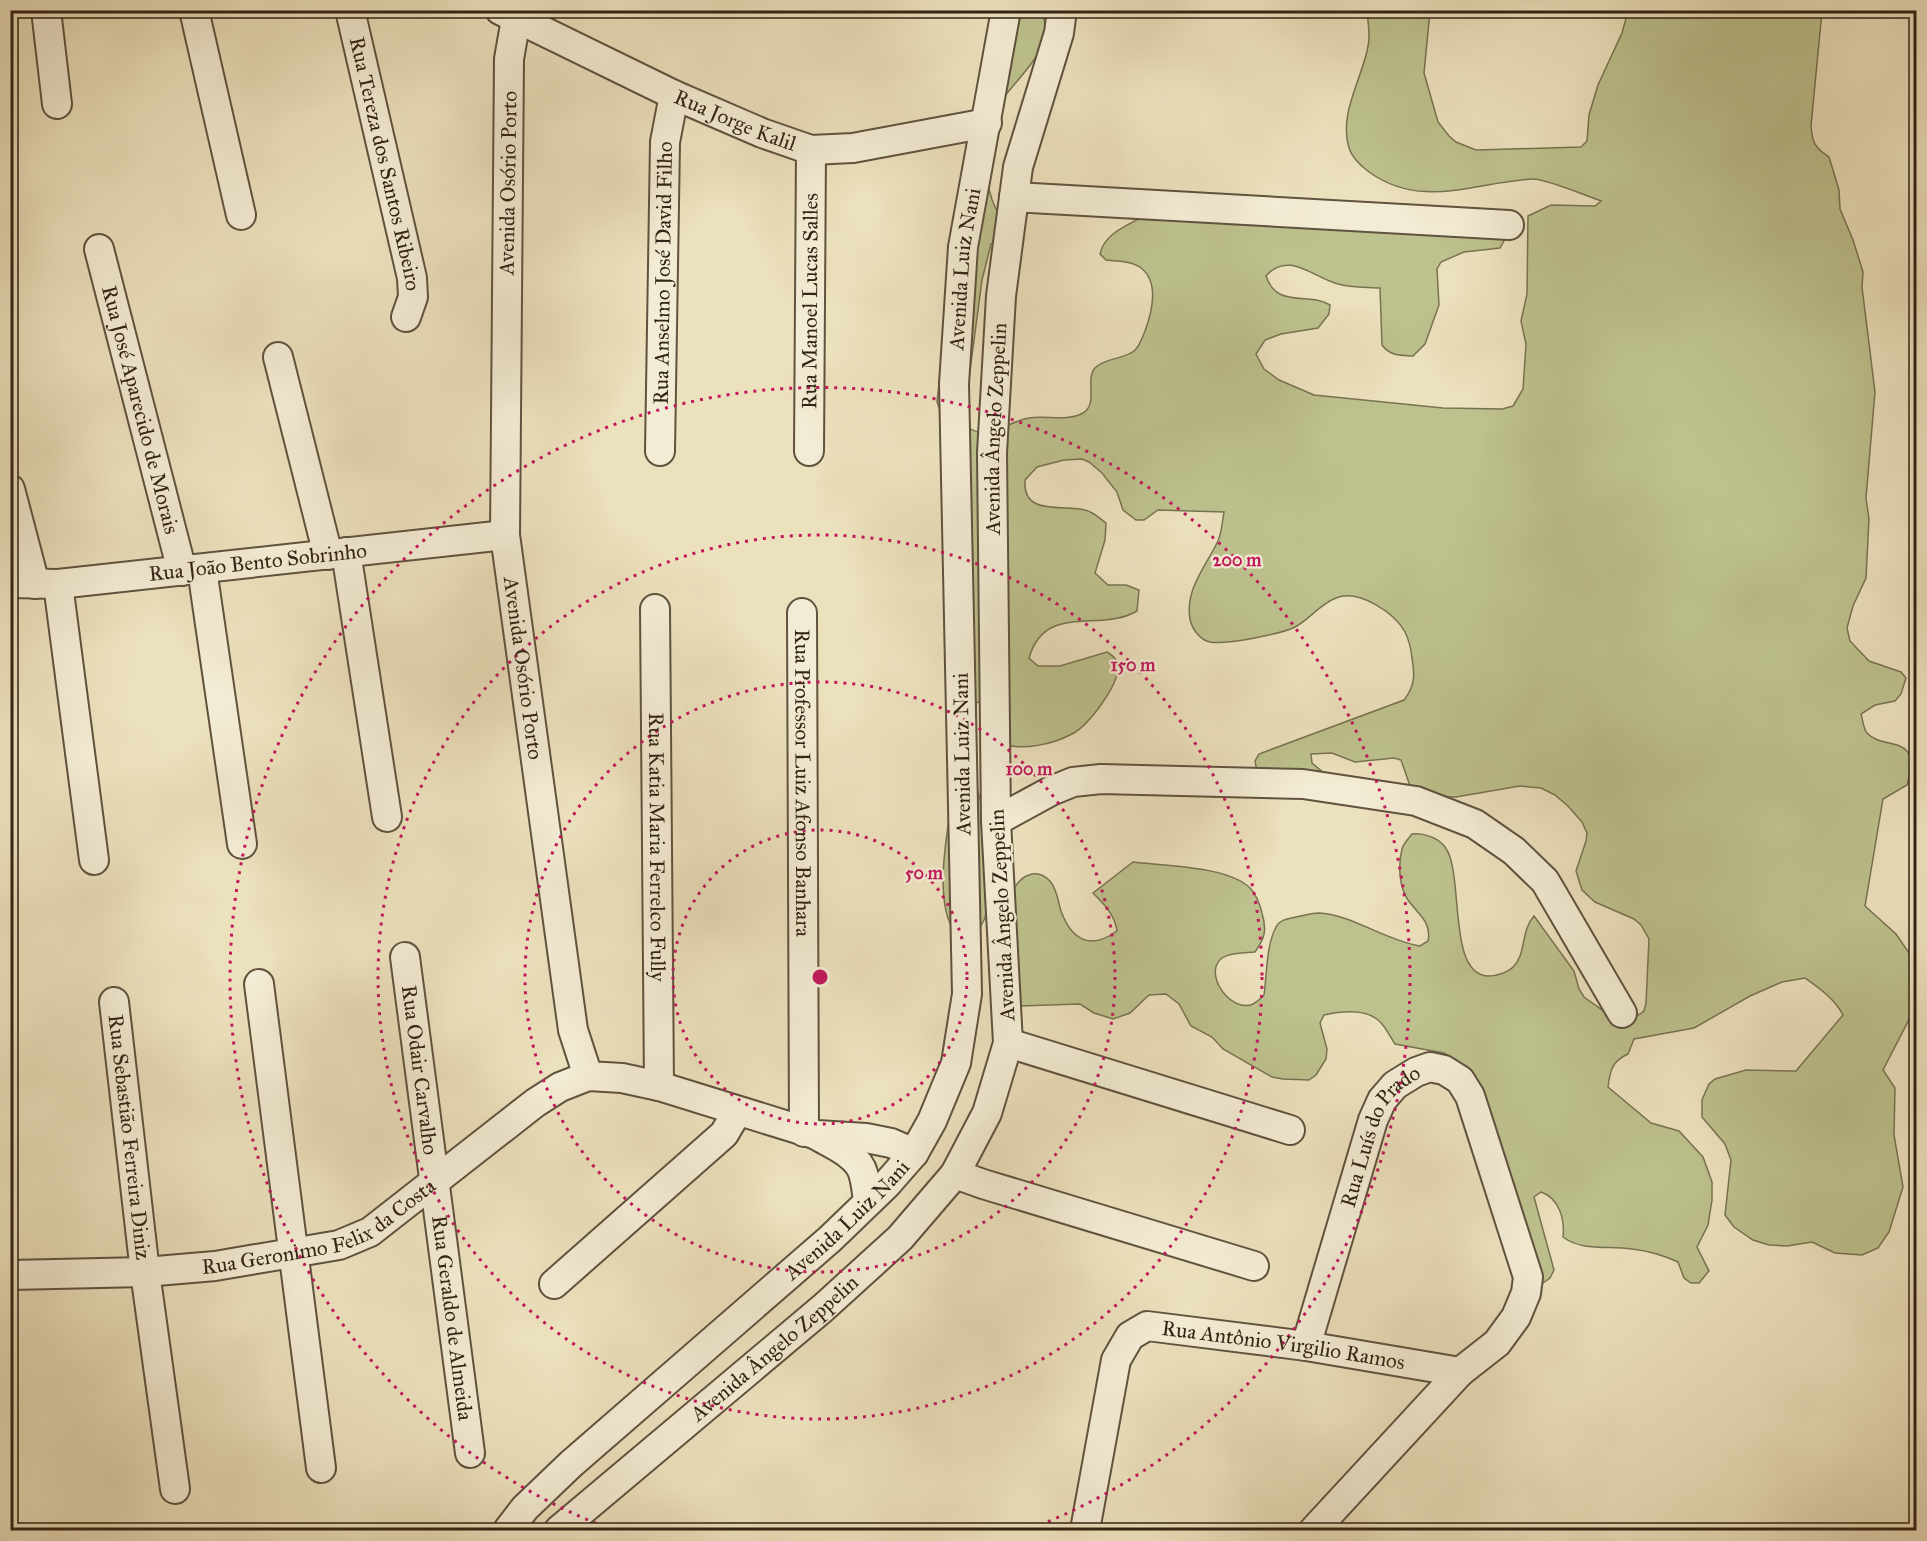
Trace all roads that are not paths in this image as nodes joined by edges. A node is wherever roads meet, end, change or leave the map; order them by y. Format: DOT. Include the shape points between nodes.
graph roads {
  1 [pos="46,10"];
  2 [pos="194,10"];
  3 [pos="350,10"];
  4 [pos="1006,10"];
  5 [pos="1062,10"];
  6 [pos="508,15"];
  7 [pos="674,95"];
  8 [pos="57,104"];
  9 [pos="987,123"];
  10 [pos="811,150"];
  11 [pos="1014,197"];
  12 [pos="241,215"];
  13 [pos="1509,225"];
  14 [pos="99,249"];
  15 [pos="406,317"];
  16 [pos="278,357"];
  17 [pos="660,451"];
  18 [pos="809,451"];
  19 [pos="10,489"];
  20 [pos="505,535"];
  21 [pos="337,554"];
  22 [pos="192,570"];
  23 [pos="34,584"];
  24 [pos="655,609"];
  25 [pos="802,613"];
  26 [pos="387,817"];
  27 [pos="996,821"];
  28 [pos="242,844"];
  29 [pos="94,860"];
  30 [pos="405,957"];
  31 [pos="259,984"];
  32 [pos="114,1002"];
  33 [pos="1622,1013"];
  34 [pos="1008,1043"];
  35 [pos="588,1076"];
  36 [pos="659,1086"];
  37 [pos="737,1112"];
  38 [pos="1290,1130"];
  39 [pos="810,1133"];
  40 [pos="914,1153"];
  41 [pos="955,1174"];
  42 [pos="435,1183"];
  43 [pos="868,1202"];
  44 [pos="293,1253"];
  45 [pos="1254,1266"];
  46 [pos="145,1272"];
  47 [pos="10,1275"];
  48 [pos="554,1284"];
  49 [pos="1306,1346"];
  50 [pos="1460,1372"];
  51 [pos="470,1454"];
  52 [pos="321,1468"];
  53 [pos="175,1490"];
  54 [pos="508,1530"];
  55 [pos="559,1530"];
  56 [pos="1085,1530"];
  57 [pos="1314,1530"];
  1 -- 8 [label="street"];
  2 -- 12 [label="street"];
  3 -- 15 [label="street, Rua Tereza dos Santos Ribeiro" via="412,278 413,297"];
  4 -- 9 [label="street, Avenida Luiz Nani"];
  5 -- 11 [label="street, Avenida Ângelo Zeppelin" via="1059,33 1018,167"];
  6 -- 7 [label="street, Rua Jorge Kalil"];
  6 -- 20 [label="street, Avenida Osório Porto"];
  7 -- 10 [label="street, Rua Jorge Kalil"];
  7 -- 17 [label="street, Rua Anselmo José David Filho" via="665,142"];
  9 -- 10 [label="street, Rua Jorge Kalil" via="853,148"];
  9 -- 40 [label="street, Avenida Luiz Nani" via="963,247 954,384 967,994 956,1063 933,1121"];
  10 -- 18 [label="street, Rua Manoel Lucas Salles"];
  11 -- 13 [label="street"];
  11 -- 27 [label="street, Avenida Ângelo Zeppelin" via="1001,296 992,453"];
  14 -- 22 [label="street, Rua José Aparecido de Morais"];
  16 -- 21 [label="street"];
  19 -- 23 [label="street"];
  20 -- 21 [label="street, Rua João Bento Sobrinho"];
  20 -- 35 [label="street, Avenida Osório Porto" via="573,1030"];
  21 -- 22 [label="street, Rua João Bento Sobrinho"];
  21 -- 26 [label="street"];
  22 -- 23 [label="street, Rua João Bento Sobrinho"];
  22 -- 28 [label="street, Rua José Aparecido de Morais"];
  23 -- 29 [label="street"];
  24 -- 36 [label="street, Rua Katia Maria Ferrelco Fully"];
  25 -- 39 [label="street, Rua Professor Luiz Afonso Banhara"];
  27 -- 33 [label="street" via="1050,791 1073,782 1101,779 1303,784 1416,801 1475,824 1514,850 1545,881"];
  27 -- 34 [label="street, Avenida Ângelo Zeppelin"];
  30 -- 42 [label="street, Rua Odair Carvalho"];
  31 -- 44 [label="street"];
  32 -- 46 [label="street, Rua Sebastião Ferreira Diniz"];
  34 -- 38 [label="street"];
  34 -- 41 [label="street, Avenida Ângelo Zeppelin" via="987,1113"];
  35 -- 36 [label="street"];
  35 -- 42 [label="street, Rua Geronimo Felix da Costa" via="535,1103"];
  36 -- 37 [label="street"];
  37 -- 39 [label="street"];
  37 -- 48 [label="street" via="724,1134"];
  39 -- 40 [label="street" via="866,1138"];
  39 -- 43 [label="street" via="857,1162 863,1171"];
  40 -- 43 [label="street, Avenida Luiz Nani"];
  41 -- 45 [label="street"];
  41 -- 55 [label="street, Avenida Ângelo Zeppelin" via="900,1238"];
  42 -- 44 [label="street, Rua Geronimo Felix da Costa" via="370,1232 339,1245"];
  42 -- 51 [label="street, Rua Geraldo de Almeida"];
  43 -- 54 [label="street, Avenida Luiz Nani" via="571,1464"];
  44 -- 46 [label="street, Rua Geronimo Felix da Costa"];
  44 -- 52 [label="street"];
  46 -- 47 [label="street, Rua Geronimo Felix da Costa"];
  46 -- 53 [label="street, Rua Sebastião Ferreira Diniz"];
  49 -- 50 [label="street, Rua Antônio Virgilio Ramos"];
  49 -- 50 [label="street, Rua Luís do Prado" via="1373,1120 1382,1100 1395,1085 1430,1067 1460,1080 1470,1096 1528,1277 1516,1317 1497,1343"];
  49 -- 56 [label="street, Rua Antônio Virgilio Ramos" via="1147,1326 1130,1336 1116,1360"];
  50 -- 57 [label="street"];
}
